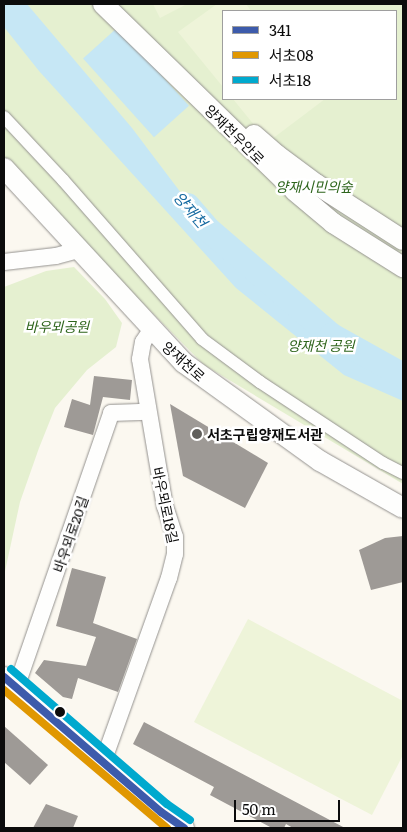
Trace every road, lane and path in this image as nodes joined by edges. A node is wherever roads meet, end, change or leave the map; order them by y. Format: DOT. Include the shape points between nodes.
graph roads {
  1 [pos="103,4"];
  2 [pos="124,4"];
  3 [pos="212,104"];
  4 [pos="4,117"];
  5 [pos="4,168"];
  6 [pos="403,240"];
  7 [pos="78,250"];
  8 [pos="4,262"];
  9 [pos="403,267"];
  10 [pos="151,330"];
  11 [pos="147,412"];
  12 [pos="403,474"];
  13 [pos="403,508"];
  14 [pos="10,683"];
  15 [pos="103,762"];
  16 [pos="184,828"];
  1 -- 3 [label="street, 양재천우안로"];
  2 -- 3 [label="street, 양재천우안로"];
  3 -- 6 [label="street, 양재천우안로" via="316,184"];
  3 -- 9 [label="street, 양재천우안로" via="254,153 318,210"];
  4 -- 12 [label="street" via="202,339 260,382"];
  5 -- 7 [label="street, 양재천로"];
  7 -- 8 [label="street"];
  7 -- 10 [label="street, 양재천로"];
  10 -- 11 [label="street, 바우뫼로18길" via="143,342 140,359"];
  10 -- 13 [label="street, 양재천로" via="208,383 320,461"];
  11 -- 14 [label="street, 바우뫼로20길" via="112,413"];
  11 -- 15 [label="street, 바우뫼로18길" via="165,507 175,537 175,554"];
  14 -- 15 [label="street"];
  15 -- 16 [label="street"];
}
